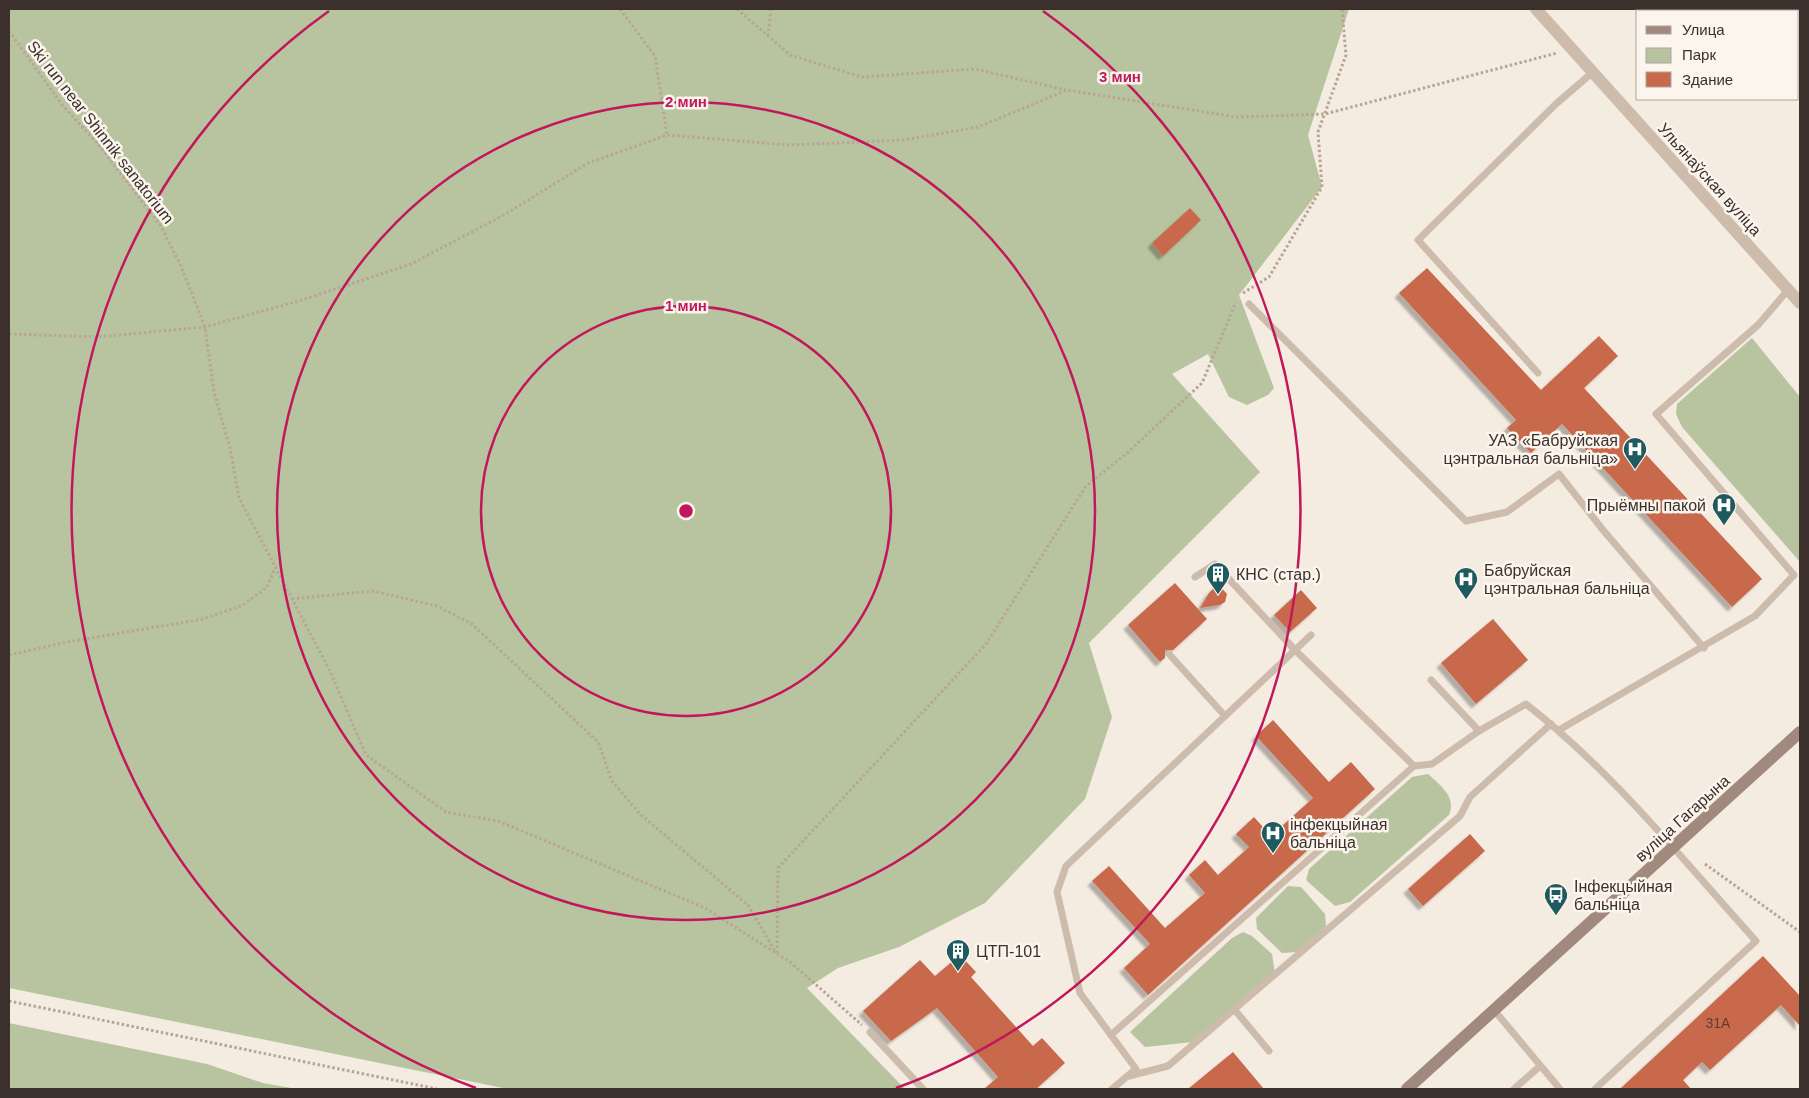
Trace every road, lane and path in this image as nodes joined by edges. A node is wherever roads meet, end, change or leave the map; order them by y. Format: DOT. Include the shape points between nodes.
graph roads {
  1 [pos="620,9"];
  2 [pos="737,9"];
  3 [pos="771,9"];
  4 [pos="1342,9"];
  5 [pos="1536,9"];
  6 [pos="9,31"];
  7 [pos="768,36"];
  8 [pos="1572,49"];
  9 [pos="1592,72"];
  10 [pos="1066,90"];
  11 [pos="1325,114"];
  12 [pos="667,135"];
  13 [pos="1788,290"];
  14 [pos="1800,303"];
  15 [pos="1250,304"];
  16 [pos="205,327"];
  17 [pos="9,334"];
  18 [pos="1538,373"];
  19 [pos="275,568"];
  20 [pos="1195,577"];
  21 [pos="292,599"];
  22 [pos="1311,635"];
  23 [pos="1704,648"];
  24 [pos="1295,650"];
  25 [pos="1169,654"];
  26 [pos="9,655"];
  27 [pos="1431,680"];
  28 [pos="1224,716"];
  29 [pos="1551,724"];
  30 [pos="1559,730"];
  31 [pos="1479,731"];
  32 [pos="1800,732"];
  33 [pos="1414,766"];
  34 [pos="1672,848"];
  35 [pos="1704,863"];
  36 [pos="1800,932"];
  37 [pos="777,953"];
  38 [pos="9,1001"];
  39 [pos="1234,1009"];
  40 [pos="1494,1010"];
  41 [pos="870,1032"];
  42 [pos="1111,1035"];
  43 [pos="1269,1051"];
  44 [pos="1539,1067"];
  45 [pos="1129,1076"];
  46 [pos="437,1089"];
  47 [pos="923,1089"];
  48 [pos="1112,1089"];
  49 [pos="1407,1089"];
  50 [pos="1514,1089"];
  51 [pos="1560,1089"];
  52 [pos="1595,1089"];
  1 -- 12 [label="path" via="656,56"];
  2 -- 7 [label="path"];
  3 -- 7 [label="path"];
  4 -- 11 [label="path" via="1346,54"];
  5 -- 8 [label="street, Ульянаўская вуліца"];
  6 -- 16 [label="path, Ski run near Shinnik sanatorium" via="58,99 98,144 160,225 181,266"];
  7 -- 10 [label="path" via="790,55 862,77 975,69"];
  8 -- 9 [label="street, Ульянаўская вуліца"];
  8 -- 11 [label="path"];
  9 -- 13 [label="street, Ульянаўская вуліца"];
  9 -- 18 [label="lane" via="1418,240"];
  10 -- 11 [label="path" via="1236,117"];
  10 -- 12 [label="path" via="978,127 904,140 790,145"];
  11 -- 37 [label="path" via="1318,132 1322,188 1269,277 1239,295 1202,383 1126,454 1086,486 986,644 778,868"];
  12 -- 16 [label="path" via="588,163 504,215 411,264 302,300"];
  13 -- 14 [label="street, Ульянаўская вуліца"];
  13 -- 23 [label="lane" via="1758,325 1656,414 1794,575 1755,616"];
  15 -- 23 [label="lane" via="1466,521 1507,512 1559,474"];
  16 -- 17 [label="path" via="97,337"];
  16 -- 19 [label="path, Ski run near Shinnik sanatorium" via="214,392 230,448 239,498"];
  19 -- 21 [label="path, Ski run near Shinnik sanatorium"];
  19 -- 26 [label="path" via="267,587 243,605 203,619"];
  20 -- 24 [label="lane" via="1214,564"];
  21 -- 37 [label="path, Ski run near Shinnik sanatorium" via="330,671 366,755 446,812 498,821 549,841 705,908"];
  21 -- 37 [label="path" via="373,591 437,606 472,624 598,742 612,781 642,815 748,905"];
  22 -- 24 [label="lane"];
  23 -- 30 [label="lane"];
  24 -- 28 [label="lane"];
  24 -- 33 [label="lane"];
  25 -- 28 [label="lane"];
  27 -- 31 [label="lane"];
  28 -- 42 [label="lane" via="1066,866 1057,892 1080,993"];
  29 -- 30 [label="lane"];
  29 -- 31 [label="lane" via="1526,704"];
  29 -- 39 [label="lane" via="1470,797 1460,816"];
  30 -- 34 [label="lane" via="1630,799"];
  31 -- 33 [label="lane" via="1432,764"];
  32 -- 34 [label="main road, вуліца Гагарына"];
  33 -- 42 [label="lane"];
  34 -- 40 [label="main road, вуліца Гагарына"];
  34 -- 52 [label="lane" via="1756,941"];
  35 -- 36 [label="path"];
  37 -- 41 [label="path, Ski run near Shinnik sanatorium"];
  38 -- 46 [label="path"];
  39 -- 43 [label="lane"];
  39 -- 45 [label="lane" via="1168,1066"];
  40 -- 44 [label="lane"];
  40 -- 49 [label="main road, вуліца Гагарына"];
  41 -- 47 [label="lane"];
  42 -- 45 [label="lane" via="1136,1069"];
  44 -- 50 [label="lane"];
  44 -- 51 [label="lane"];
  45 -- 48 [label="lane"];
}
